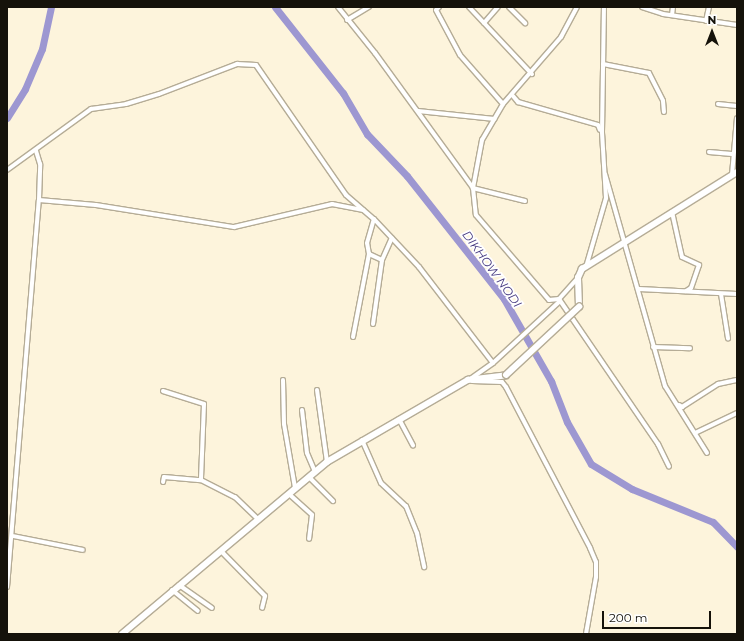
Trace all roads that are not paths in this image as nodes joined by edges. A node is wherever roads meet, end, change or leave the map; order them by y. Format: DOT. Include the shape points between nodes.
graph roads {
  1 [pos="338,7"];
  2 [pos="369,7"];
  3 [pos="439,7"];
  4 [pos="469,7"];
  5 [pos="498,7"];
  6 [pos="509,7"];
  7 [pos="577,7"];
  8 [pos="604,7"];
  9 [pos="642,7"];
  10 [pos="673,7"];
  11 [pos="709,7"];
  12 [pos="672,15"];
  13 [pos="347,20"];
  14 [pos="706,21"];
  15 [pos="484,23"];
  16 [pos="525,23"];
  17 [pos="737,25"];
  18 [pos="603,64"];
  19 [pos="532,74"];
  20 [pos="513,96"];
  21 [pos="503,104"];
  22 [pos="718,104"];
  23 [pos="737,106"];
  24 [pos="418,111"];
  25 [pos="664,112"];
  26 [pos="495,118"];
  27 [pos="737,118"];
  28 [pos="602,132"];
  29 [pos="36,151"];
  30 [pos="709,152"];
  31 [pos="732,154"];
  32 [pos="7,170"];
  33 [pos="605,174"];
  34 [pos="734,174"];
  35 [pos="473,188"];
  36 [pos="39,200"];
  37 [pos="524,201"];
  38 [pos="364,210"];
  39 [pos="672,212"];
  40 [pos="374,219"];
  41 [pos="392,238"];
  42 [pos="626,240"];
  43 [pos="369,254"];
  44 [pos="382,260"];
  45 [pos="586,267"];
  46 [pos="578,278"];
  47 [pos="639,289"];
  48 [pos="686,291"];
  49 [pos="721,294"];
  50 [pos="737,294"];
  51 [pos="558,302"];
  52 [pos="373,324"];
  53 [pos="353,337"];
  54 [pos="728,338"];
  55 [pos="653,347"];
  56 [pos="690,348"];
  57 [pos="493,363"];
  58 [pos="284,380"];
  59 [pos="468,380"];
  60 [pos="737,380"];
  61 [pos="317,390"];
  62 [pos="163,391"];
  63 [pos="678,405"];
  64 [pos="302,410"];
  65 [pos="737,413"];
  66 [pos="399,419"];
  67 [pos="695,433"];
  68 [pos="362,440"];
  69 [pos="413,445"];
  70 [pos="707,453"];
  71 [pos="327,462"];
  72 [pos="669,467"];
  73 [pos="315,472"];
  74 [pos="309,477"];
  75 [pos="201,480"];
  76 [pos="163,482"];
  77 [pos="295,488"];
  78 [pos="289,494"];
  79 [pos="333,501"];
  80 [pos="259,520"];
  81 [pos="13,536"];
  82 [pos="309,539"];
  83 [pos="83,550"];
  84 [pos="221,551"];
  85 [pos="424,567"];
  86 [pos="179,584"];
  87 [pos="7,587"];
  88 [pos="172,590"];
  89 [pos="212,608"];
  90 [pos="262,608"];
  91 [pos="198,611"];
  92 [pos="122,634"];
  93 [pos="586,634"];
  1 -- 13 [label="street"];
  2 -- 13 [label="street"];
  3 -- 21 [label="street" via="436,10 460,55"];
  4 -- 15 [label="street"];
  5 -- 15 [label="street"];
  6 -- 16 [label="street"];
  7 -- 19 [label="street" via="561,37"];
  8 -- 18 [label="street"];
  9 -- 12 [label="street"];
  10 -- 12 [label="street"];
  11 -- 14 [label="street"];
  12 -- 14 [label="street"];
  13 -- 24 [label="street"];
  14 -- 17 [label="street"];
  15 -- 19 [label="street"];
  18 -- 25 [label="street" via="649,73 663,101"];
  18 -- 28 [label="street"];
  19 -- 20 [label="street"];
  20 -- 21 [label="street"];
  20 -- 28 [label="street" via="518,102 598,125"];
  21 -- 26 [label="street"];
  22 -- 23 [label="street"];
  24 -- 26 [label="street"];
  24 -- 35 [label="street"];
  26 -- 35 [label="street" via="482,140"];
  27 -- 31 [label="street"];
  28 -- 33 [label="street"];
  29 -- 32 [label="street"];
  29 -- 36 [label="street" via="40,164"];
  29 -- 38 [label="street" via="92,109 139,100 237,64 249,63 260,70 346,195"];
  30 -- 31 [label="street"];
  31 -- 34 [label="street"];
  33 -- 42 [label="street"];
  33 -- 45 [label="street" via="606,198"];
  34 -- 39 [label="main road"];
  35 -- 37 [label="street"];
  35 -- 51 [label="street" via="476,215 549,300"];
  36 -- 38 [label="street" via="96,205 234,227 332,204"];
  36 -- 81 [label="street"];
  38 -- 40 [label="street"];
  39 -- 42 [label="main road"];
  39 -- 48 [label="street" via="682,257 698,265 691,288"];
  40 -- 41 [label="street"];
  40 -- 43 [label="street" via="367,243"];
  41 -- 44 [label="street"];
  41 -- 57 [label="street" via="419,267"];
  42 -- 45 [label="main road"];
  42 -- 47 [label="street"];
  43 -- 44 [label="street"];
  43 -- 53 [label="street"];
  44 -- 52 [label="street"];
  45 -- 46 [label="main road"];
  46 -- 51 [label="street"];
  46 -- 59 [label="main road, bridge" via="579,308 506,375"];
  47 -- 48 [label="street"];
  47 -- 55 [label="street"];
  48 -- 49 [label="street"];
  49 -- 50 [label="street"];
  49 -- 54 [label="street"];
  51 -- 57 [label="street"];
  51 -- 72 [label="street" via="658,444"];
  55 -- 56 [label="street"];
  55 -- 63 [label="street" via="665,386"];
  57 -- 59 [label="street"];
  58 -- 77 [label="street" via="284,424"];
  59 -- 66 [label="main road"];
  59 -- 93 [label="street" via="502,382 506,387 590,548 596,562 596,577"];
  60 -- 63 [label="street" via="718,384 682,407"];
  61 -- 71 [label="street"];
  62 -- 75 [label="street" via="204,404"];
  63 -- 67 [label="street"];
  64 -- 73 [label="street" via="307,454"];
  65 -- 67 [label="street"];
  66 -- 68 [label="main road"];
  66 -- 69 [label="street"];
  67 -- 70 [label="street"];
  68 -- 71 [label="main road"];
  68 -- 85 [label="street" via="381,483 406,506"];
  71 -- 73 [label="main road"];
  73 -- 74 [label="main road"];
  74 -- 77 [label="main road"];
  74 -- 79 [label="street"];
  75 -- 76 [label="street" via="164,477"];
  75 -- 80 [label="street" via="235,497"];
  77 -- 78 [label="main road"];
  78 -- 80 [label="main road"];
  78 -- 82 [label="street" via="312,515"];
  80 -- 84 [label="main road"];
  81 -- 83 [label="street"];
  81 -- 87 [label="street"];
  84 -- 86 [label="main road"];
  84 -- 90 [label="street" via="264,596"];
  86 -- 88 [label="main road"];
  86 -- 89 [label="street"];
  88 -- 91 [label="street"];
  88 -- 92 [label="main road"];
}
